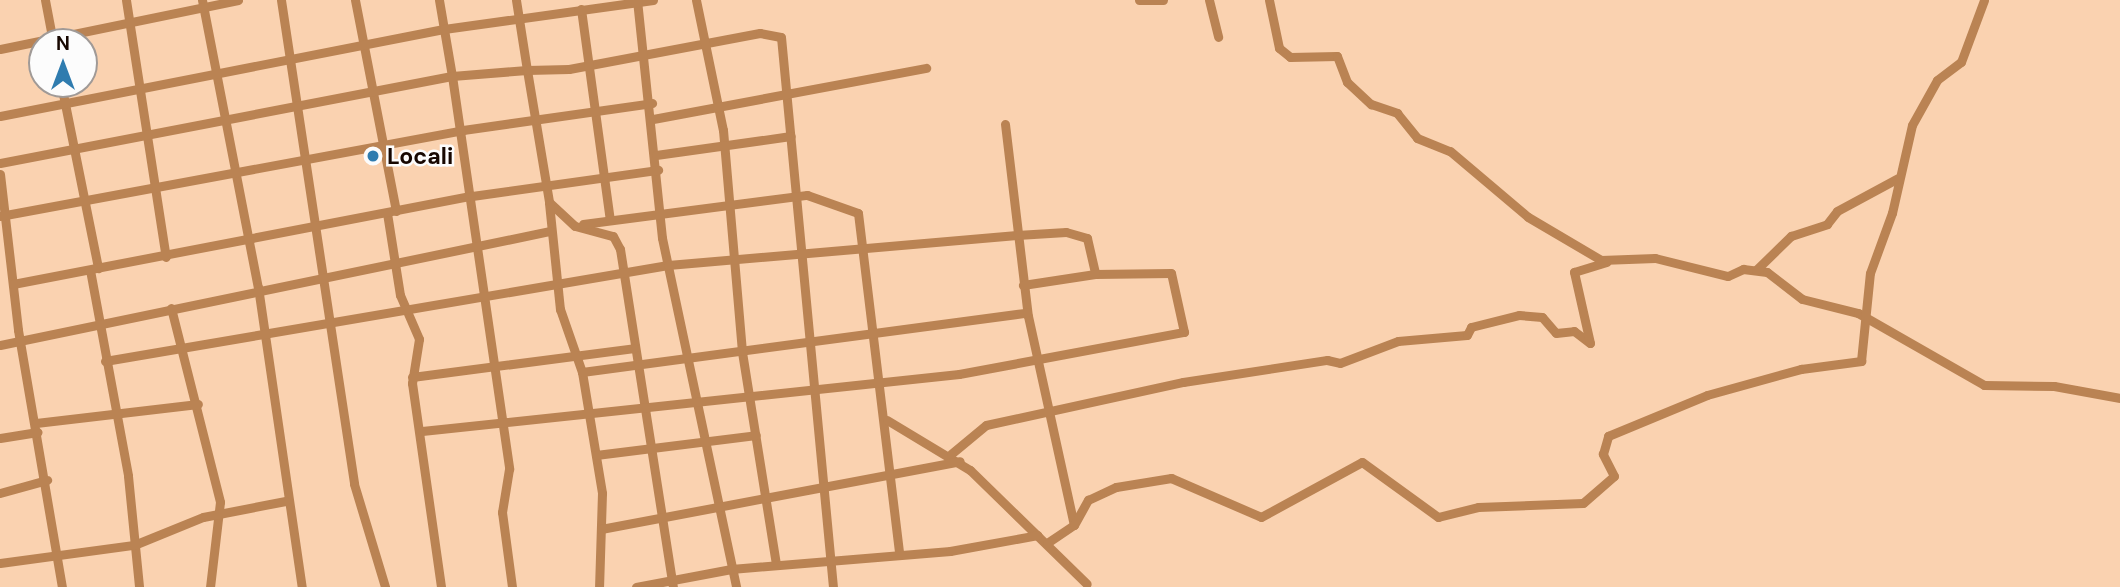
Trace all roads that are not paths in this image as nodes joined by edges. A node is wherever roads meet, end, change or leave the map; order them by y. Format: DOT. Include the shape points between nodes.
graph roads {
  1 [pos="45,0"];
  2 [pos="125,0"];
  3 [pos="238,0"];
  4 [pos="282,0"];
  5 [pos="355,0"];
  6 [pos="439,0"];
  7 [pos="516,0"];
  8 [pos="653,0"];
  9 [pos="696,0"];
  10 [pos="1139,0"];
  11 [pos="1163,0"];
  12 [pos="1209,0"];
  13 [pos="1269,0"];
  14 [pos="1984,0"];
  15 [pos="637,1"];
  16 [pos="202,4"];
  17 [pos="581,9"];
  18 [pos="519,16"];
  19 [pos="130,26"];
  20 [pos="50,28"];
  21 [pos="444,29"];
  22 [pos="98,32"];
  23 [pos="1218,37"];
  24 [pos="362,44"];
  25 [pos="706,44"];
  26 [pos="28,45"];
  27 [pos="0,49"];
  28 [pos="647,57"];
  29 [pos="288,58"];
  30 [pos="590,66"];
  31 [pos="926,68"];
  32 [pos="527,70"];
  33 [pos="214,73"];
  34 [pos="452,76"];
  35 [pos="139,88"];
  36 [pos="368,90"];
  37 [pos="788,95"];
  38 [pos="63,98"];
  39 [pos="295,102"];
  40 [pos="64,103"];
  41 [pos="652,103"];
  42 [pos="718,108"];
  43 [pos="595,112"];
  44 [pos="0,116"];
  45 [pos="222,116"];
  46 [pos="653,119"];
  47 [pos="534,120"];
  48 [pos="1005,124"];
  49 [pos="463,130"];
  50 [pos="146,131"];
  51 [pos="791,136"];
  52 [pos="381,145"];
  53 [pos="724,145"];
  54 [pos="73,147"];
  55 [pos="656,155"];
  56 [pos="305,161"];
  57 [pos="0,163"];
  58 [pos="658,170"];
  59 [pos="233,173"];
  60 [pos="0,174"];
  61 [pos="604,176"];
  62 [pos="1898,178"];
  63 [pos="546,185"];
  64 [pos="155,187"];
  65 [pos="472,196"];
  66 [pos="794,196"];
  67 [pos="84,200"];
  68 [pos="549,202"];
  69 [pos="731,203"];
  70 [pos="391,212"];
  71 [pos="662,212"];
  72 [pos="3,216"];
  73 [pos="610,220"];
  74 [pos="316,226"];
  75 [pos="575,226"];
  76 [pos="550,231"];
  77 [pos="1017,235"];
  78 [pos="247,240"];
  79 [pos="477,246"];
  80 [pos="863,250"];
  81 [pos="166,257"];
  82 [pos="798,258"];
  83 [pos="394,262"];
  84 [pos="1607,262"];
  85 [pos="735,264"];
  86 [pos="668,265"];
  87 [pos="12,269"];
  88 [pos="94,269"];
  89 [pos="1756,270"];
  90 [pos="0,272"];
  91 [pos="623,273"];
  92 [pos="1095,274"];
  93 [pos="324,275"];
  94 [pos="13,284"];
  95 [pos="556,285"];
  96 [pos="1023,285"];
  97 [pos="258,287"];
  98 [pos="482,293"];
  99 [pos="404,307"];
  100 [pos="171,308"];
  101 [pos="1027,313"];
  102 [pos="330,319"];
  103 [pos="1868,320"];
  104 [pos="97,321"];
  105 [pos="263,331"];
  106 [pos="871,334"];
  107 [pos="20,342"];
  108 [pos="809,342"];
  109 [pos="0,345"];
  110 [pos="181,345"];
  111 [pos="634,348"];
  112 [pos="742,352"];
  113 [pos="577,355"];
  114 [pos="1037,357"];
  115 [pos="105,360"];
  116 [pos="688,360"];
  117 [pos="636,364"];
  118 [pos="490,368"];
  119 [pos="582,372"];
  120 [pos="412,377"];
  121 [pos="875,380"];
  122 [pos="814,387"];
  123 [pos="749,395"];
  124 [pos="2120,398"];
  125 [pos="198,404"];
  126 [pos="696,404"];
  127 [pos="642,409"];
  128 [pos="114,410"];
  129 [pos="1051,412"];
  130 [pos="588,414"];
  131 [pos="887,421"];
  132 [pos="498,422"];
  133 [pos="37,427"];
  134 [pos="422,431"];
  135 [pos="756,435"];
  136 [pos="0,438"];
  137 [pos="704,442"];
  138 [pos="648,450"];
  139 [pos="951,454"];
  140 [pos="596,455"];
  141 [pos="960,461"];
  142 [pos="891,478"];
  143 [pos="47,480"];
  144 [pos="821,490"];
  145 [pos="0,492"];
  146 [pos="766,499"];
  147 [pos="285,501"];
  148 [pos="718,507"];
  149 [pos="221,512"];
  150 [pos="659,518"];
  151 [pos="1074,525"];
  152 [pos="601,529"];
  153 [pos="1038,535"];
  154 [pos="1048,544"];
  155 [pos="134,545"];
  156 [pos="899,554"];
  157 [pos="58,555"];
  158 [pos="826,558"];
  159 [pos="0,563"];
  160 [pos="776,564"];
  161 [pos="732,569"];
  162 [pos="672,584"];
  163 [pos="1087,584"];
  164 [pos="62,587"];
  165 [pos="139,587"];
  166 [pos="210,587"];
  167 [pos="302,587"];
  168 [pos="385,587"];
  169 [pos="441,587"];
  170 [pos="512,587"];
  171 [pos="599,587"];
  172 [pos="636,587"];
  173 [pos="736,587"];
  174 [pos="833,587"];
  1 -- 20 [label="street"];
  2 -- 19 [label="street"];
  3 -- 16 [label="street"];
  4 -- 29 [label="street"];
  5 -- 24 [label="street"];
  6 -- 21 [label="street"];
  7 -- 18 [label="street"];
  8 -- 15 [label="street"];
  9 -- 25 [label="street"];
  10 -- 11 [label="street"];
  12 -- 23 [label="street"];
  13 -- 84 [label="street" via="1279,48 1290,57 1338,56 1347,82 1371,104 1397,113 1417,138 1450,150 1528,217"];
  14 -- 62 [label="street" via="1961,62 1937,80 1912,125"];
  15 -- 17 [label="street"];
  15 -- 28 [label="street"];
  16 -- 19 [label="street"];
  16 -- 33 [label="street"];
  17 -- 18 [label="street"];
  17 -- 30 [label="street"];
  18 -- 21 [label="street"];
  18 -- 32 [label="street"];
  19 -- 22 [label="street"];
  19 -- 35 [label="street"];
  21 -- 24 [label="street"];
  21 -- 34 [label="street"];
  24 -- 29 [label="street"];
  24 -- 36 [label="street"];
  25 -- 28 [label="street"];
  25 -- 37 [label="street" via="760,33 781,37"];
  25 -- 42 [label="street"];
  26 -- 27 [label="street"];
  28 -- 30 [label="street"];
  28 -- 41 [label="street"];
  29 -- 33 [label="street"];
  29 -- 39 [label="street"];
  30 -- 32 [label="street"];
  30 -- 43 [label="street"];
  31 -- 37 [label="street"];
  32 -- 34 [label="street"];
  32 -- 47 [label="street"];
  33 -- 35 [label="street"];
  33 -- 45 [label="street"];
  34 -- 36 [label="street"];
  34 -- 49 [label="street"];
  35 -- 40 [label="street"];
  35 -- 50 [label="street"];
  36 -- 39 [label="street"];
  36 -- 52 [label="street"];
  37 -- 42 [label="street"];
  37 -- 51 [label="street"];
  38 -- 40 [label="street"];
  39 -- 45 [label="street"];
  39 -- 56 [label="street"];
  40 -- 44 [label="street"];
  40 -- 54 [label="street"];
  41 -- 43 [label="street"];
  41 -- 46 [label="street"];
  42 -- 46 [label="street"];
  42 -- 53 [label="street"];
  43 -- 47 [label="street"];
  43 -- 61 [label="street"];
  45 -- 50 [label="street"];
  45 -- 59 [label="street"];
  46 -- 55 [label="street"];
  47 -- 49 [label="street"];
  47 -- 63 [label="street"];
  48 -- 77 [label="street"];
  49 -- 52 [label="street"];
  49 -- 65 [label="street"];
  50 -- 54 [label="street"];
  50 -- 64 [label="street"];
  51 -- 53 [label="street"];
  51 -- 66 [label="street"];
  52 -- 56 [label="street"];
  52 -- 70 [label="street"];
  53 -- 55 [label="street"];
  53 -- 69 [label="street"];
  54 -- 57 [label="street"];
  54 -- 67 [label="street"];
  55 -- 58 [label="street"];
  56 -- 59 [label="street"];
  56 -- 74 [label="street"];
  58 -- 61 [label="street"];
  58 -- 71 [label="street"];
  59 -- 64 [label="street"];
  59 -- 78 [label="street"];
  60 -- 72 [label="street"];
  61 -- 63 [label="street"];
  61 -- 73 [label="street"];
  62 -- 89 [label="street" via="1837,211 1826,224 1791,236"];
  62 -- 103 [label="street" via="1870,273"];
  63 -- 65 [label="street"];
  63 -- 68 [label="street"];
  64 -- 67 [label="street"];
  64 -- 81 [label="street"];
  65 -- 70 [label="street"];
  65 -- 79 [label="street"];
  66 -- 69 [label="street"];
  66 -- 80 [label="street" via="850,206 861,223"];
  66 -- 82 [label="street"];
  67 -- 72 [label="street"];
  67 -- 88 [label="street"];
  68 -- 75 [label="street"];
  68 -- 76 [label="street"];
  69 -- 71 [label="street"];
  69 -- 85 [label="street"];
  70 -- 74 [label="street"];
  70 -- 83 [label="street"];
  71 -- 73 [label="street"];
  71 -- 86 [label="street"];
  72 -- 87 [label="street"];
  73 -- 75 [label="street"];
  74 -- 78 [label="street"];
  74 -- 93 [label="street"];
  75 -- 91 [label="street" via="613,236"];
  76 -- 79 [label="street"];
  76 -- 95 [label="street"];
  77 -- 80 [label="street"];
  77 -- 92 [label="street" via="1066,232 1087,238"];
  77 -- 96 [label="street"];
  78 -- 81 [label="street"];
  78 -- 97 [label="street"];
  79 -- 83 [label="street"];
  79 -- 98 [label="street"];
  80 -- 82 [label="street"];
  80 -- 106 [label="street"];
  81 -- 88 [label="street"];
  82 -- 85 [label="street"];
  82 -- 108 [label="street"];
  83 -- 93 [label="street"];
  83 -- 99 [label="street"];
  84 -- 89 [label="street" via="1655,258 1728,276"];
  84 -- 129 [label="street" via="1574,272 1591,343 1574,331 1556,333 1542,317 1519,316 1471,327 1467,335 1398,341 1340,363 1327,360 1183,382"];
  85 -- 86 [label="street"];
  85 -- 112 [label="street"];
  86 -- 91 [label="street"];
  86 -- 116 [label="street"];
  87 -- 90 [label="street"];
  87 -- 94 [label="street"];
  88 -- 94 [label="street"];
  88 -- 104 [label="street"];
  89 -- 103 [label="street" via="1816,305 1850,310"];
  91 -- 95 [label="street"];
  91 -- 111 [label="street"];
  92 -- 96 [label="street"];
  92 -- 114 [label="street" via="1171,273 1184,332 1151,342"];
  93 -- 97 [label="street"];
  93 -- 102 [label="street"];
  94 -- 107 [label="street"];
  95 -- 98 [label="street"];
  95 -- 113 [label="street"];
  96 -- 101 [label="street"];
  97 -- 100 [label="street"];
  97 -- 105 [label="street"];
  98 -- 99 [label="street"];
  98 -- 118 [label="street"];
  99 -- 102 [label="street"];
  99 -- 120 [label="street" via="419,339"];
  100 -- 104 [label="street"];
  100 -- 110 [label="street"];
  101 -- 106 [label="street"];
  101 -- 114 [label="street"];
  102 -- 105 [label="street"];
  102 -- 168 [label="street" via="354,484"];
  103 -- 124 [label="street" via="1984,385 2054,386"];
  103 -- 151 [label="street" via="1861,361 1801,369 1707,396 1608,436 1603,454 1614,476 1583,503 1478,507 1438,517 1362,462 1270,516 1235,511 1189,484 1159,477 1097,494"];
  104 -- 107 [label="street"];
  104 -- 115 [label="street"];
  105 -- 110 [label="street"];
  105 -- 147 [label="street"];
  106 -- 108 [label="street"];
  106 -- 121 [label="street"];
  107 -- 109 [label="street"];
  107 -- 133 [label="street"];
  108 -- 112 [label="street"];
  108 -- 122 [label="street"];
  110 -- 115 [label="street"];
  110 -- 125 [label="street"];
  111 -- 113 [label="street"];
  111 -- 117 [label="street"];
  112 -- 116 [label="street"];
  112 -- 123 [label="street"];
  113 -- 118 [label="street"];
  113 -- 119 [label="street"];
  114 -- 121 [label="street" via="959,374"];
  114 -- 129 [label="street"];
  115 -- 128 [label="street"];
  116 -- 117 [label="street"];
  116 -- 126 [label="street"];
  117 -- 119 [label="street"];
  117 -- 127 [label="street"];
  118 -- 120 [label="street"];
  118 -- 132 [label="street"];
  119 -- 130 [label="street"];
  120 -- 134 [label="street"];
  121 -- 122 [label="street"];
  121 -- 131 [label="street"];
  122 -- 123 [label="street"];
  122 -- 144 [label="street"];
  123 -- 126 [label="street"];
  123 -- 135 [label="street"];
  125 -- 128 [label="street"];
  125 -- 149 [label="street"];
  126 -- 127 [label="street"];
  126 -- 137 [label="street"];
  127 -- 130 [label="street"];
  127 -- 138 [label="street"];
  128 -- 133 [label="street"];
  128 -- 155 [label="street"];
  129 -- 139 [label="street" via="986,425"];
  129 -- 151 [label="street"];
  130 -- 132 [label="street"];
  130 -- 140 [label="street"];
  131 -- 139 [label="street"];
  131 -- 142 [label="street"];
  132 -- 134 [label="street"];
  132 -- 170 [label="street" via="509,468 502,512"];
  133 -- 136 [label="street"];
  133 -- 143 [label="street"];
  134 -- 169 [label="street"];
  135 -- 137 [label="street"];
  135 -- 146 [label="street"];
  137 -- 138 [label="street"];
  137 -- 148 [label="street"];
  138 -- 140 [label="street"];
  138 -- 150 [label="street"];
  139 -- 141 [label="street"];
  140 -- 152 [label="street"];
  141 -- 142 [label="street"];
  141 -- 153 [label="street"];
  142 -- 144 [label="street"];
  142 -- 156 [label="street"];
  143 -- 145 [label="street"];
  143 -- 157 [label="street"];
  144 -- 146 [label="street"];
  144 -- 158 [label="street"];
  146 -- 148 [label="street"];
  146 -- 160 [label="street"];
  147 -- 149 [label="street"];
  147 -- 167 [label="street"];
  148 -- 150 [label="street"];
  148 -- 161 [label="street"];
  149 -- 155 [label="street"];
  149 -- 166 [label="street"];
  150 -- 152 [label="street"];
  150 -- 162 [label="street"];
  151 -- 154 [label="street"];
  152 -- 171 [label="street"];
  153 -- 154 [label="street"];
  153 -- 156 [label="street"];
  154 -- 163 [label="street"];
  155 -- 157 [label="street"];
  155 -- 165 [label="street"];
  156 -- 158 [label="street"];
  157 -- 159 [label="street"];
  157 -- 164 [label="street"];
  158 -- 160 [label="street"];
  158 -- 174 [label="street"];
  160 -- 161 [label="street"];
  161 -- 162 [label="street"];
  161 -- 173 [label="street"];
  162 -- 172 [label="street"];
}
